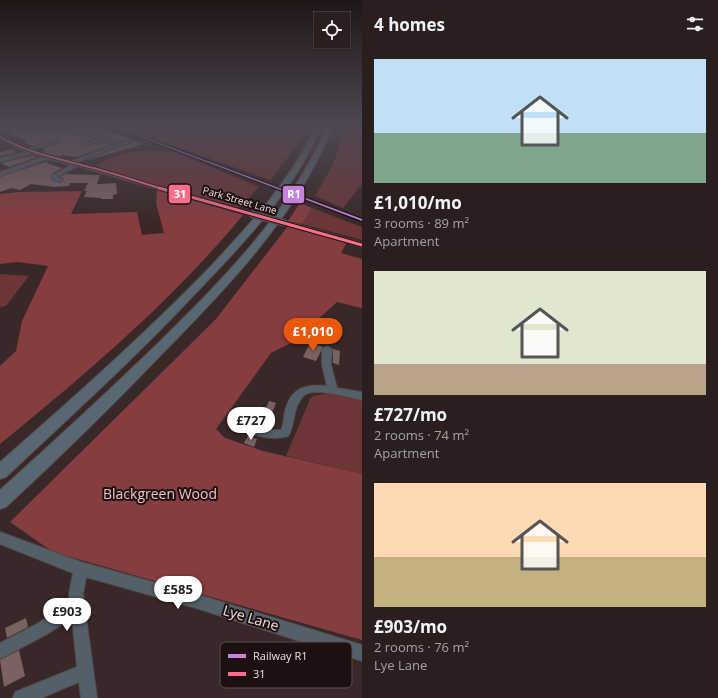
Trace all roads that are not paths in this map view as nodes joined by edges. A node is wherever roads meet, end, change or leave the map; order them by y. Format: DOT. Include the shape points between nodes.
graph roads {
  1 [pos="44,159"];
  2 [pos="55,159"];
  3 [pos="84,159"];
  4 [pos="302,159"];
  5 [pos="316,159"];
  6 [pos="73,163"];
  7 [pos="0,174"];
  8 [pos="60,180"];
  9 [pos="362,245"];
  10 [pos="327,349"];
  11 [pos="333,391"];
  12 [pos="362,396"];
  13 [pos="247,428"];
  14 [pos="0,472"];
  15 [pos="0,501"];
  16 [pos="2,539"];
  17 [pos="82,569"];
  18 [pos="78,606"];
  19 [pos="327,642"];
  20 [pos="352,650"];
  21 [pos="0,651"];
  22 [pos="362,653"];
  23 [pos="86,671"];
  24 [pos="21,698"];
  25 [pos="89,698"];
  1 -- 7 [label="street"];
  2 -- 6 [label="street, Park Street Lane"];
  3 -- 6 [label="street"];
  4 -- 14 [label="highway" via="265,212 192,292"];
  5 -- 15 [label="highway" via="271,226 212,297 78,430"];
  6 -- 8 [label="street" via="55,176 54,178"];
  6 -- 9 [label="street, Park Street Lane, bridge"];
  10 -- 11 [label="street" via="326,371"];
  11 -- 12 [label="street"];
  11 -- 13 [label="street" via="305,390 298,395 291,409 288,428 284,433 269,434"];
  16 -- 17 [label="street, Lye Lane"];
  17 -- 18 [label="street" via="77,586"];
  17 -- 19 [label="street, Lye Lane"];
  18 -- 21 [label="street"];
  18 -- 23 [label="street"];
  20 -- 22 [label="street, Lye Lane"];
  23 -- 24 [label="street"];
  23 -- 25 [label="street"];
}
